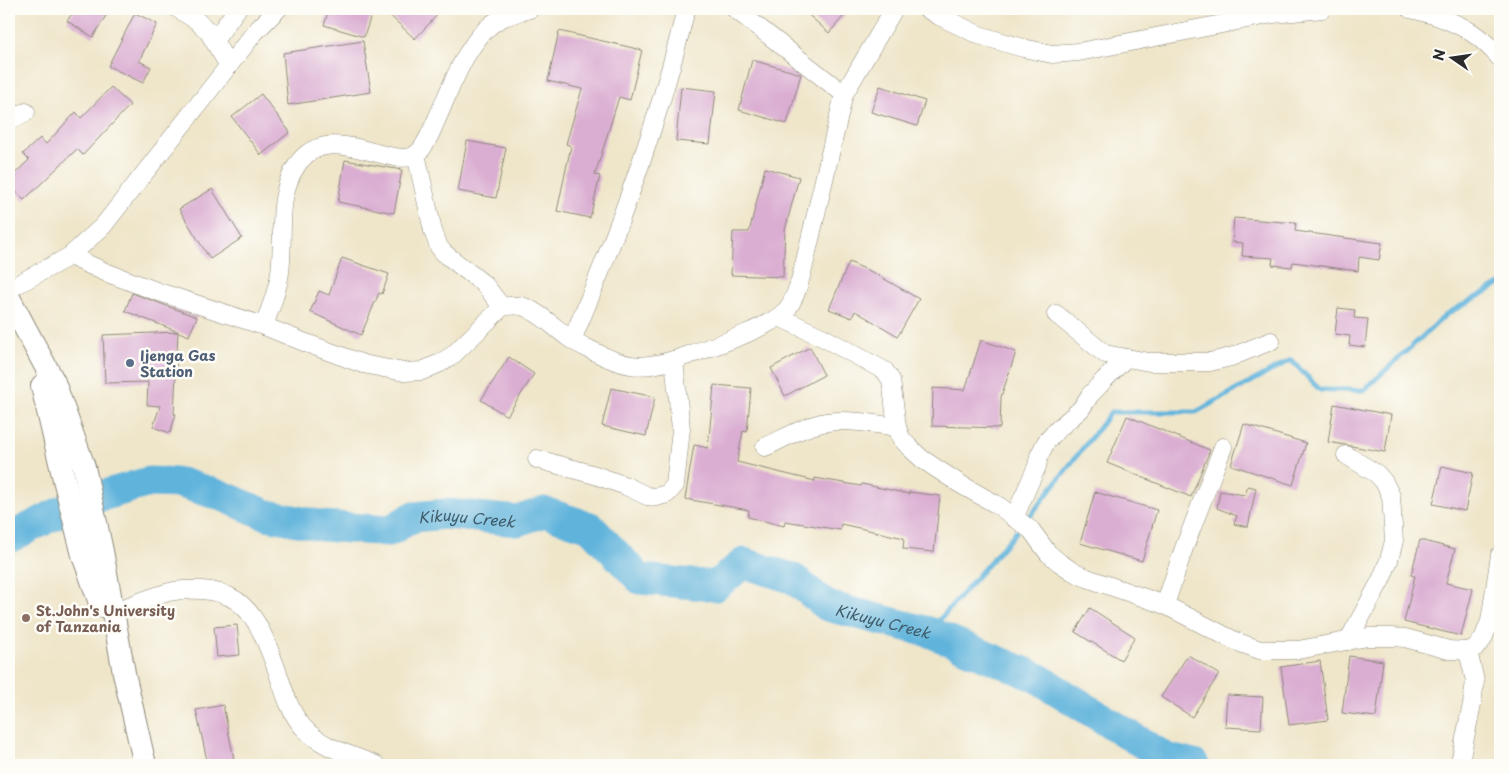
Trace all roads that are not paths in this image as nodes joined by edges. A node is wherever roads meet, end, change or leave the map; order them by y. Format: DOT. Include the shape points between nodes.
graph roads {
  1 [pos="178,9"];
  2 [pos="237,9"];
  3 [pos="278,9"];
  4 [pos="530,9"];
  5 [pos="686,9"];
  6 [pos="735,9"];
  7 [pos="894,9"];
  8 [pos="927,9"];
  9 [pos="1322,9"];
  10 [pos="1410,9"];
  11 [pos="1302,10"];
  12 [pos="214,41"];
  13 [pos="1500,58"];
  14 [pos="229,66"];
  15 [pos="844,94"];
  16 [pos="26,112"];
  17 [pos="9,121"];
  18 [pos="416,154"];
  19 [pos="70,256"];
  20 [pos="9,289"];
  21 [pos="9,298"];
  22 [pos="502,307"];
  23 [pos="1056,314"];
  24 [pos="780,317"];
  25 [pos="264,326"];
  26 [pos="572,340"];
  27 [pos="1271,341"];
  28 [pos="36,348"];
  29 [pos="1126,358"];
  30 [pos="674,360"];
  31 [pos="897,427"];
  32 [pos="765,447"];
  33 [pos="1223,447"];
  34 [pos="1346,455"];
  35 [pos="537,459"];
  36 [pos="1014,518"];
  37 [pos="93,553"];
  38 [pos="1500,555"];
  39 [pos="1165,605"];
  40 [pos="113,612"];
  41 [pos="1348,642"];
  42 [pos="1468,651"];
  43 [pos="124,673"];
  44 [pos="1460,762"];
  45 [pos="145,765"];
  46 [pos="376,765"];
  1 -- 12 [label="street" via="196,20"];
  2 -- 12 [label="street"];
  3 -- 14 [label="street"];
  4 -- 18 [label="street" via="502,18 476,40 428,138"];
  5 -- 26 [label="street" via="650,135 603,268"];
  6 -- 15 [label="street"];
  7 -- 15 [label="street"];
  8 -- 11 [label="street" via="979,35 1052,54 1079,52"];
  9 -- 11 [label="street"];
  10 -- 13 [label="street" via="1472,31"];
  12 -- 14 [label="street"];
  14 -- 19 [label="street" via="104,226"];
  15 -- 24 [label="street" via="806,261 793,299"];
  16 -- 17 [label="street"];
  18 -- 22 [label="street" via="439,247 485,285"];
  18 -- 25 [label="street" via="403,158 335,145 314,150 298,163 286,186 281,218 280,273"];
  19 -- 20 [label="street"];
  19 -- 25 [label="street" via="156,292"];
  21 -- 28 [label="street"];
  22 -- 25 [label="street" via="453,355 422,372 363,364"];
  22 -- 26 [label="street" via="519,306 531,310"];
  23 -- 29 [label="street" via="1104,354"];
  24 -- 30 [label="street"];
  24 -- 31 [label="street" via="885,371 891,380"];
  26 -- 30 [label="street" via="629,366 649,366"];
  27 -- 29 [label="street" via="1210,362 1149,362"];
  28 -- 37 [label="street" via="62,471"];
  28 -- 37 [label="street" via="54,382 84,467"];
  29 -- 36 [label="street" via="1046,442"];
  30 -- 35 [label="street" via="681,429 675,485 667,494 647,496 594,475"];
  31 -- 32 [label="street" via="827,422"];
  31 -- 36 [label="street" via="900,438 922,459"];
  33 -- 39 [label="street"];
  34 -- 41 [label="street" via="1378,474 1384,482 1391,496 1394,541 1381,580"];
  36 -- 39 [label="street" via="1031,530 1048,553 1072,571"];
  37 -- 40 [label="street"];
  37 -- 43 [label="street"];
  38 -- 42 [label="street" via="1488,625 1483,639"];
  39 -- 41 [label="street" via="1217,633 1260,650 1298,650"];
  40 -- 43 [label="street"];
  40 -- 46 [label="street" via="173,591 196,590 232,598 255,621 291,709 302,726 313,737 333,748"];
  41 -- 42 [label="street" via="1368,637 1406,638 1449,650"];
  42 -- 44 [label="street" via="1475,681"];
  43 -- 45 [label="street"];
}
